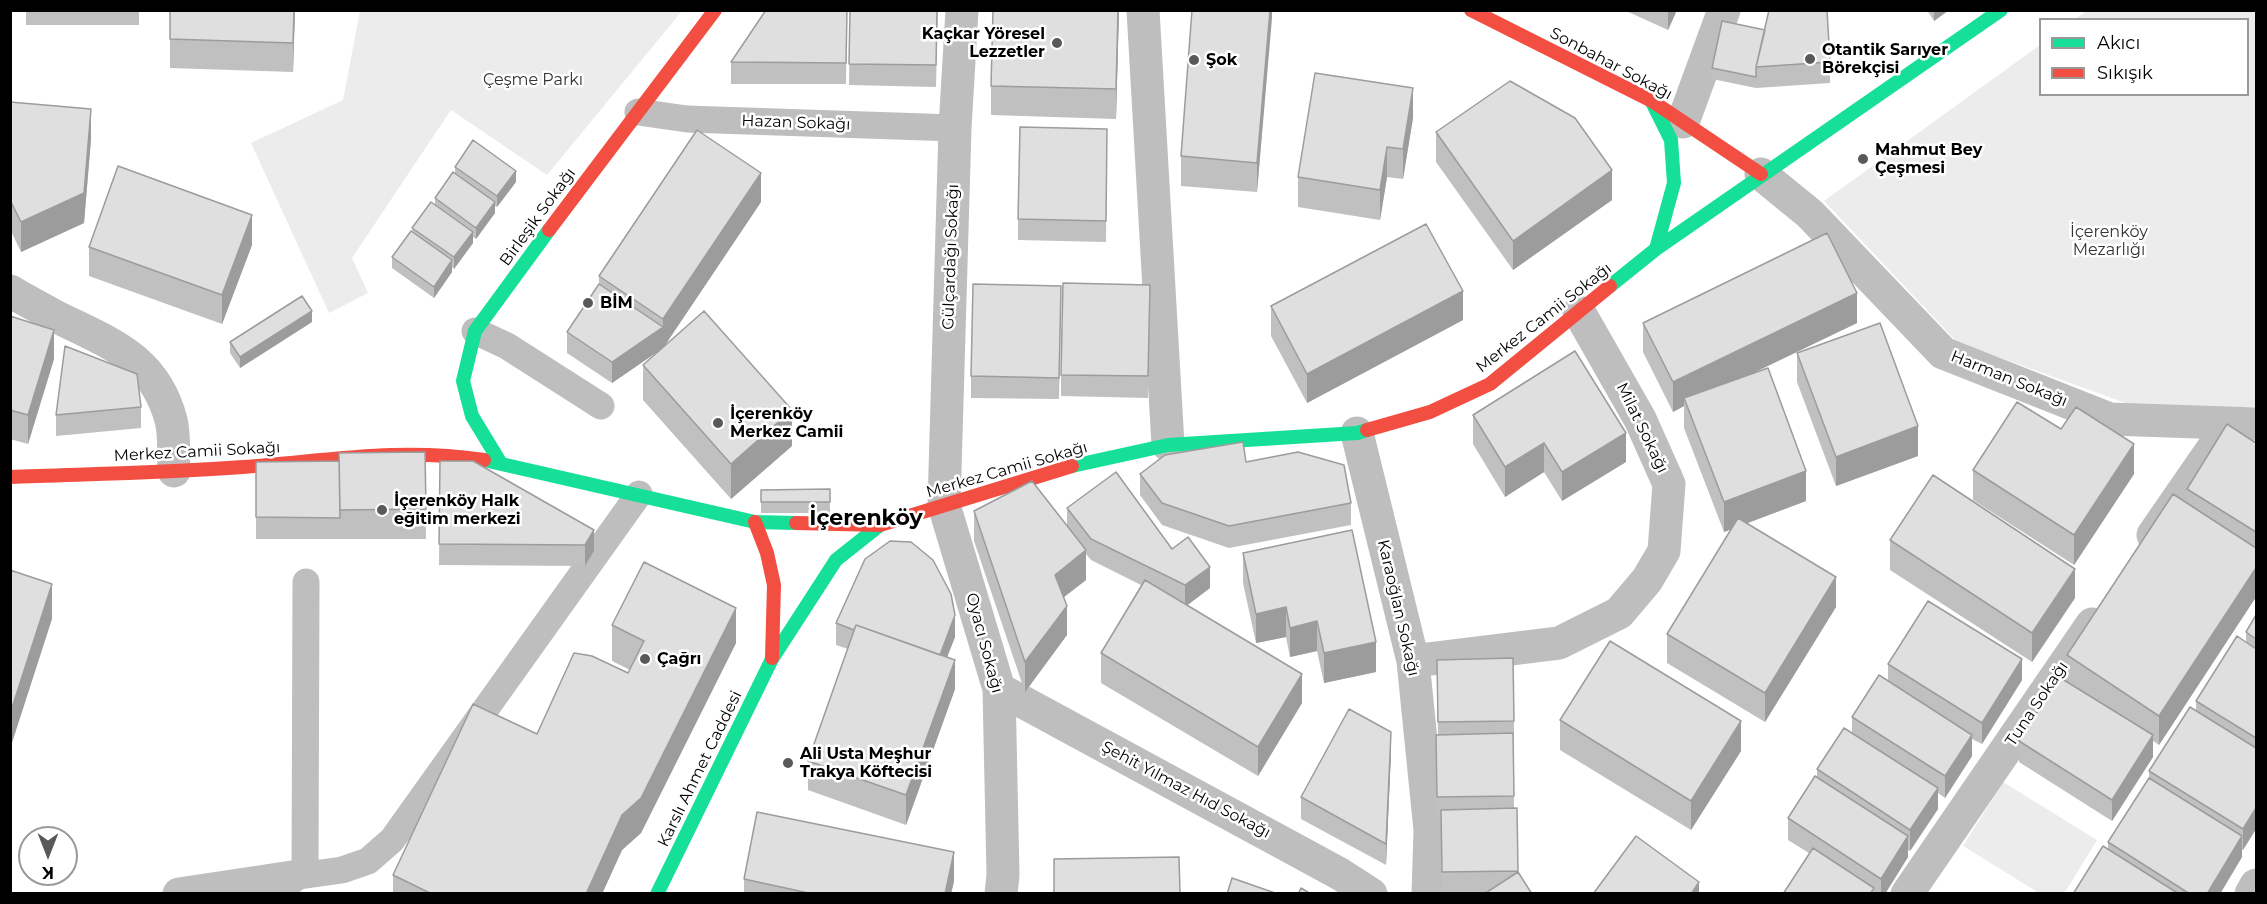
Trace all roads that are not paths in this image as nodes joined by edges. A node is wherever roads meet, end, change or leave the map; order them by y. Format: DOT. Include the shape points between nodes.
graph roads {
  1 [pos="715,10"];
  2 [pos="962,10"];
  3 [pos="1143,10"];
  4 [pos="1471,10"];
  5 [pos="1724,10"];
  6 [pos="2001,10"];
  7 [pos="1652,101"];
  8 [pos="638,112"];
  9 [pos="1683,122"];
  10 [pos="955,128"];
  11 [pos="1761,174"];
  12 [pos="1656,249"];
  13 [pos="10,291"];
  14 [pos="1579,312"];
  15 [pos="475,331"];
  16 [pos="601,406"];
  17 [pos="2242,425"];
  18 [pos="1357,433"];
  19 [pos="1168,445"];
  20 [pos="500,462"];
  21 [pos="174,471"];
  22 [pos="10,477"];
  23 [pos="639,494"];
  24 [pos="944,505"];
  25 [pos="755,522"];
  26 [pos="880,525"];
  27 [pos="2135,562"];
  28 [pos="306,582"];
  29 [pos="2108,601"];
  30 [pos="772,659"];
  31 [pos="1413,661"];
  32 [pos="999,690"];
  33 [pos="298,876"];
  34 [pos="2256,885"];
  35 [pos="179,894"];
  36 [pos="657,894"];
  37 [pos="1001,894"];
  38 [pos="1371,894"];
  39 [pos="1428,894"];
  40 [pos="1907,894"];
  41 [pos="2251,894"];
  1 -- 8 [label="main road, Birleşik Sokağı"];
  2 -- 10 [label="street, Gülçardağı Sokağı"];
  3 -- 19 [label="street"];
  4 -- 7 [label="main road, Sonbahar Sokağı"];
  5 -- 9 [label="street"];
  6 -- 11 [label="main road, Merkez Camii Sokağı"];
  7 -- 9 [label="main road, Sonbahar Sokağı"];
  7 -- 12 [label="main road" via="1671,140 1674,183"];
  8 -- 10 [label="lane, Hazan Sokağı" via="680,119"];
  8 -- 15 [label="main road, Birleşik Sokağı"];
  9 -- 11 [label="main road, Sonbahar Sokağı"];
  10 -- 24 [label="street, Gülçardağı Sokağı"];
  11 -- 12 [label="main road, Merkez Camii Sokağı"];
  11 -- 17 [label="street, Harman Sokağı" via="1810,214 1943,353 2109,419"];
  12 -- 14 [label="main road, Merkez Camii Sokağı"];
  13 -- 21 [label="street" via="107,340 142,365 163,396 172,423"];
  14 -- 18 [label="main road, Merkez Camii Sokağı" via="1490,384 1430,412"];
  14 -- 31 [label="street, Milat Sokağı" via="1640,419 1668,484 1664,551 1647,580 1619,613 1559,643"];
  15 -- 16 [label="lane" via="507,346"];
  15 -- 20 [label="main road, Birleşik Sokağı" via="463,381 472,416"];
  17 -- 27 [label="street"];
  18 -- 19 [label="main road, Merkez Camii Sokağı"];
  18 -- 31 [label="street, Karaoğlan Sokağı"];
  19 -- 24 [label="main road, Merkez Camii Sokağı" via="1055,470"];
  20 -- 21 [label="main road, Merkez Camii Sokağı" via="445,453 384,453"];
  20 -- 23 [label="main road, Merkez Camii Sokağı"];
  21 -- 22 [label="main road, Merkez Camii Sokağı"];
  23 -- 25 [label="main road, Merkez Camii Sokağı"];
  23 -- 33 [label="lane" via="392,840 368,861 342,870"];
  24 -- 26 [label="main road, Merkez Camii Sokağı"];
  24 -- 32 [label="street, Oyacı Sokağı"];
  25 -- 26 [label="main road, Merkez Camii Sokağı"];
  25 -- 30 [label="main road, Karslı Ahmet Caddesi" via="774,585"];
  26 -- 30 [label="main road, Karslı Ahmet Caddesi" via="830,568"];
  28 -- 33 [label="lane"];
  29 -- 40 [label="street, Tuna Sokağı"];
  30 -- 36 [label="main road, Karslı Ahmet Caddesi"];
  31 -- 39 [label="street, Karaoğlan Sokağı" via="1430,830"];
  32 -- 37 [label="street, Oyacı Sokağı"];
  32 -- 38 [label="street, Şehit Yılmaz Hıd Sokağı"];
  33 -- 35 [label="street"];
  34 -- 41 [label="street"];
}
